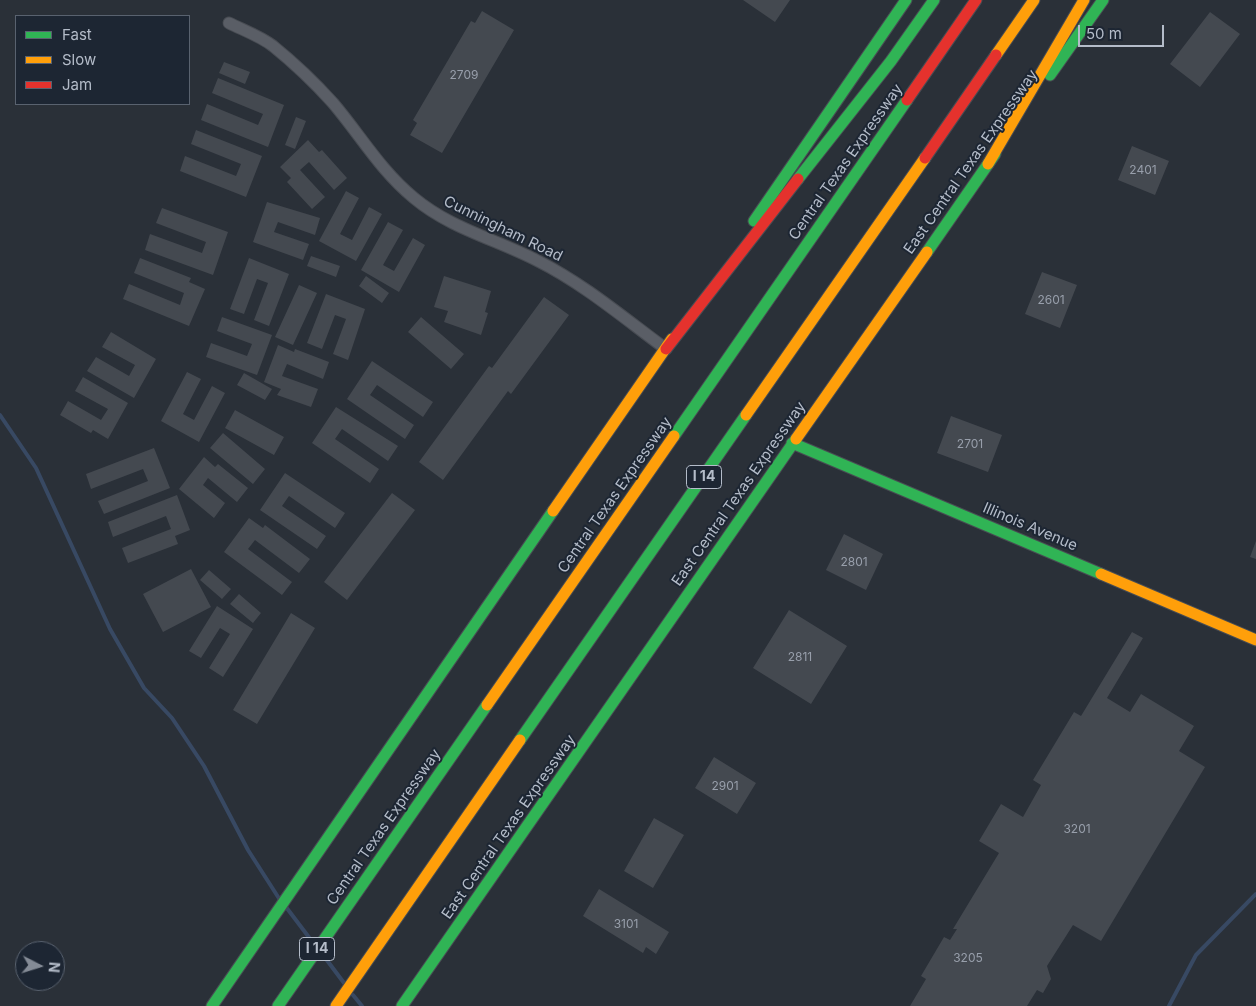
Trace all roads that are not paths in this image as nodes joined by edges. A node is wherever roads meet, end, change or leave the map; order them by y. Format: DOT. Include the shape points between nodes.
graph roads {
  1 [pos="906,0"];
  2 [pos="934,0"];
  3 [pos="976,0"];
  4 [pos="1034,0"];
  5 [pos="1084,0"];
  6 [pos="1103,0"];
  7 [pos="229,23"];
  8 [pos="988,164"];
  9 [pos="666,349"];
  10 [pos="792,443"];
  11 [pos="1256,640"];
  12 [pos="404,1003"];
  13 [pos="212,1006"];
  14 [pos="278,1006"];
  15 [pos="336,1006"];
  1 -- 9 [label="main road"];
  2 -- 9 [label="main road" via="891,61"];
  3 -- 14 [label="main road, Central Texas Expressway / I 14"];
  4 -- 15 [label="main road, I 14"];
  5 -- 8 [label="main road"];
  6 -- 8 [label="main road, East Central Texas Expressway"];
  7 -- 9 [label="street, Cunningham Road" via="271,45 308,77 334,104 372,157 414,198 456,226 558,272"];
  8 -- 10 [label="main road, East Central Texas Expressway"];
  9 -- 13 [label="main road"];
  10 -- 11 [label="main road, Illinois Avenue"];
  10 -- 12 [label="main road, East Central Texas Expressway"];
}
